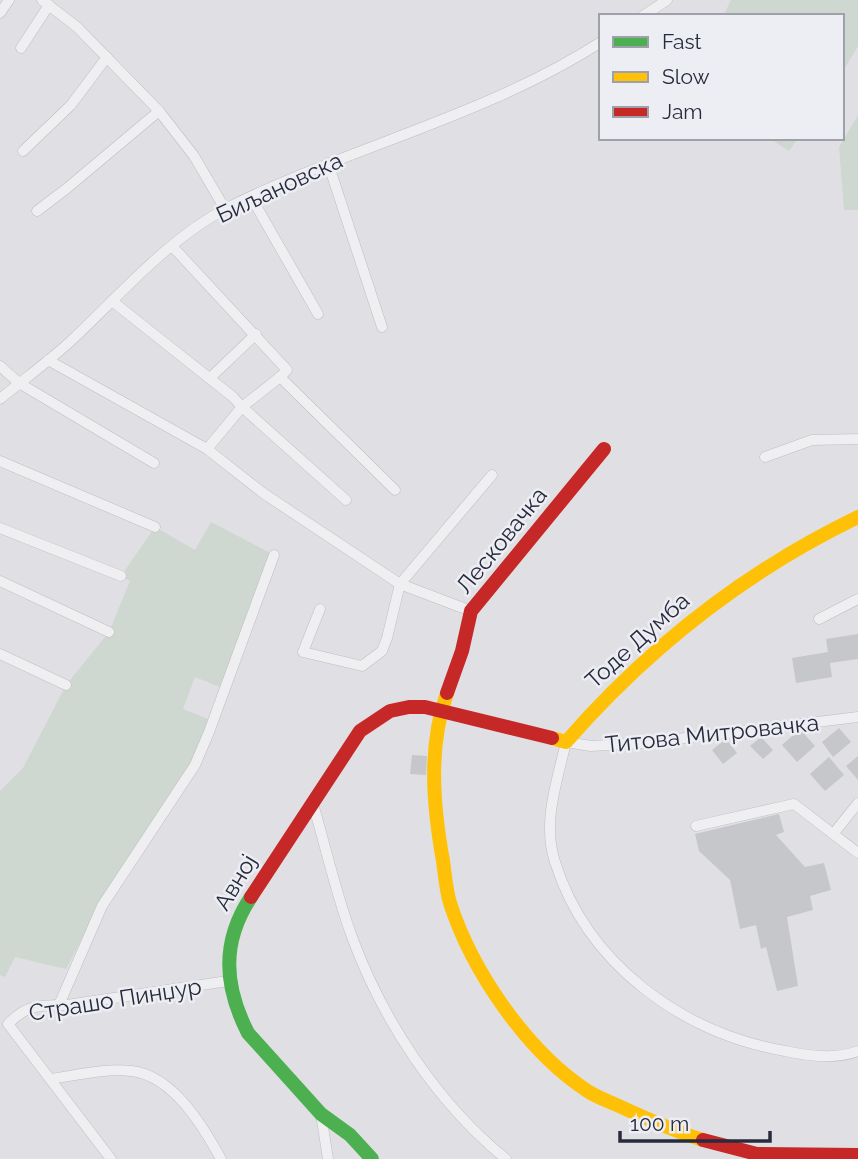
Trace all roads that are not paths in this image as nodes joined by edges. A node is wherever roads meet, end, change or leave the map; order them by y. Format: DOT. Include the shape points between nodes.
graph roads {
  1 [pos="9,0"];
  2 [pos="667,0"];
  3 [pos="45,3"];
  4 [pos="0,13"];
  5 [pos="646,14"];
  6 [pos="599,43"];
  7 [pos="21,48"];
  8 [pos="107,57"];
  9 [pos="159,111"];
  10 [pos="23,151"];
  11 [pos="328,163"];
  12 [pos="251,197"];
  13 [pos="225,209"];
  14 [pos="37,211"];
  15 [pos="172,246"];
  16 [pos="112,301"];
  17 [pos="318,314"];
  18 [pos="382,327"];
  19 [pos="256,334"];
  20 [pos="48,360"];
  21 [pos="0,366"];
  22 [pos="280,377"];
  23 [pos="210,378"];
  24 [pos="19,383"];
  25 [pos="0,399"];
  26 [pos="242,407"];
  27 [pos="858,439"];
  28 [pos="206,449"];
  29 [pos="604,449"];
  30 [pos="765,457"];
  31 [pos="0,461"];
  32 [pos="154,463"];
  33 [pos="492,475"];
  34 [pos="394,490"];
  35 [pos="346,500"];
  36 [pos="858,517"];
  37 [pos="155,527"];
  38 [pos="0,528"];
  39 [pos="274,555"];
  40 [pos="121,576"];
  41 [pos="0,581"];
  42 [pos="400,584"];
  43 [pos="858,600"];
  44 [pos="320,609"];
  45 [pos="471,611"];
  46 [pos="818,619"];
  47 [pos="109,632"];
  48 [pos="0,654"];
  49 [pos="66,685"];
  50 [pos="441,711"];
  51 [pos="858,717"];
  52 [pos="566,742"];
  53 [pos="858,803"];
  54 [pos="313,804"];
  55 [pos="696,826"];
  56 [pos="834,833"];
  57 [pos="858,853"];
  58 [pos="228,981"];
  59 [pos="59,1005"];
  60 [pos="4,1027"];
  61 [pos="858,1051"];
  62 [pos="51,1079"];
  63 [pos="321,1114"];
  64 [pos="858,1155"];
  65 [pos="368,1158"];
  66 [pos="111,1159"];
  67 [pos="221,1159"];
  68 [pos="328,1159"];
  69 [pos="506,1159"];
  1 -- 4 [label="street"];
  2 -- 5 [label="street"];
  3 -- 7 [label="street"];
  3 -- 8 [label="street"];
  6 -- 11 [label="street, Биљановска" via="503,95"];
  8 -- 9 [label="street"];
  8 -- 10 [label="street" via="71,105"];
  9 -- 13 [label="street" via="194,156"];
  9 -- 14 [label="street"];
  11 -- 12 [label="street, Биљановска"];
  11 -- 18 [label="street"];
  12 -- 13 [label="street, Биљановска"];
  12 -- 17 [label="street"];
  13 -- 15 [label="street, Биљановска"];
  15 -- 16 [label="street, Биљановска"];
  15 -- 19 [label="street"];
  16 -- 20 [label="street, Биљановска"];
  16 -- 23 [label="street"];
  19 -- 22 [label="street" via="287,370"];
  19 -- 23 [label="street"];
  20 -- 24 [label="street, Биљановска"];
  20 -- 28 [label="street"];
  21 -- 24 [label="street"];
  22 -- 26 [label="street"];
  22 -- 34 [label="street"];
  23 -- 26 [label="street"];
  24 -- 25 [label="street, Биљановска"];
  24 -- 32 [label="street"];
  26 -- 28 [label="street"];
  26 -- 35 [label="street"];
  27 -- 30 [label="street" via="812,440"];
  28 -- 42 [label="street" via="263,493"];
  29 -- 45 [label="street, Лесковачка"];
  31 -- 37 [label="street"];
  33 -- 42 [label="street"];
  36 -- 52 [label="street, Тоде Думба" via="792,550 701,613 604,698"];
  38 -- 40 [label="street"];
  39 -- 59 [label="street" via="195,765 102,906"];
  41 -- 47 [label="street"];
  42 -- 44 [label="street" via="382,651 362,666 303,652"];
  42 -- 45 [label="street"];
  43 -- 46 [label="street"];
  45 -- 50 [label="street, Лесковачка"];
  48 -- 49 [label="street"];
  50 -- 52 [label="street"];
  50 -- 54 [label="street, Авној" via="409,706 376,718 339,759"];
  50 -- 64 [label="street, Лесковачка" via="434,796 450,902 488,983 547,1059 587,1091 697,1140 757,1154"];
  51 -- 52 [label="street, Титова Митровачка" via="644,743 591,746"];
  52 -- 61 [label="street" via="550,806 554,861 580,920 614,961 668,1008 735,1039 801,1054 834,1056"];
  53 -- 56 [label="street"];
  54 -- 58 [label="street, Авној" via="242,910 232,934"];
  54 -- 69 [label="street" via="353,941 404,1042 455,1111"];
  55 -- 56 [label="street" via="794,804"];
  56 -- 57 [label="street"];
  58 -- 59 [label="street, Страшо Пинџур"];
  58 -- 63 [label="street, Авној" via="248,1034"];
  59 -- 60 [label="street, Страшо Пинџур" via="30,1008"];
  60 -- 62 [label="street, Страшо Пинџур"];
  62 -- 66 [label="street, Страшо Пинџур"];
  62 -- 67 [label="street" via="118,1070 154,1080 188,1107"];
  63 -- 65 [label="street, Авној" via="350,1135"];
  63 -- 68 [label="street"];
}
